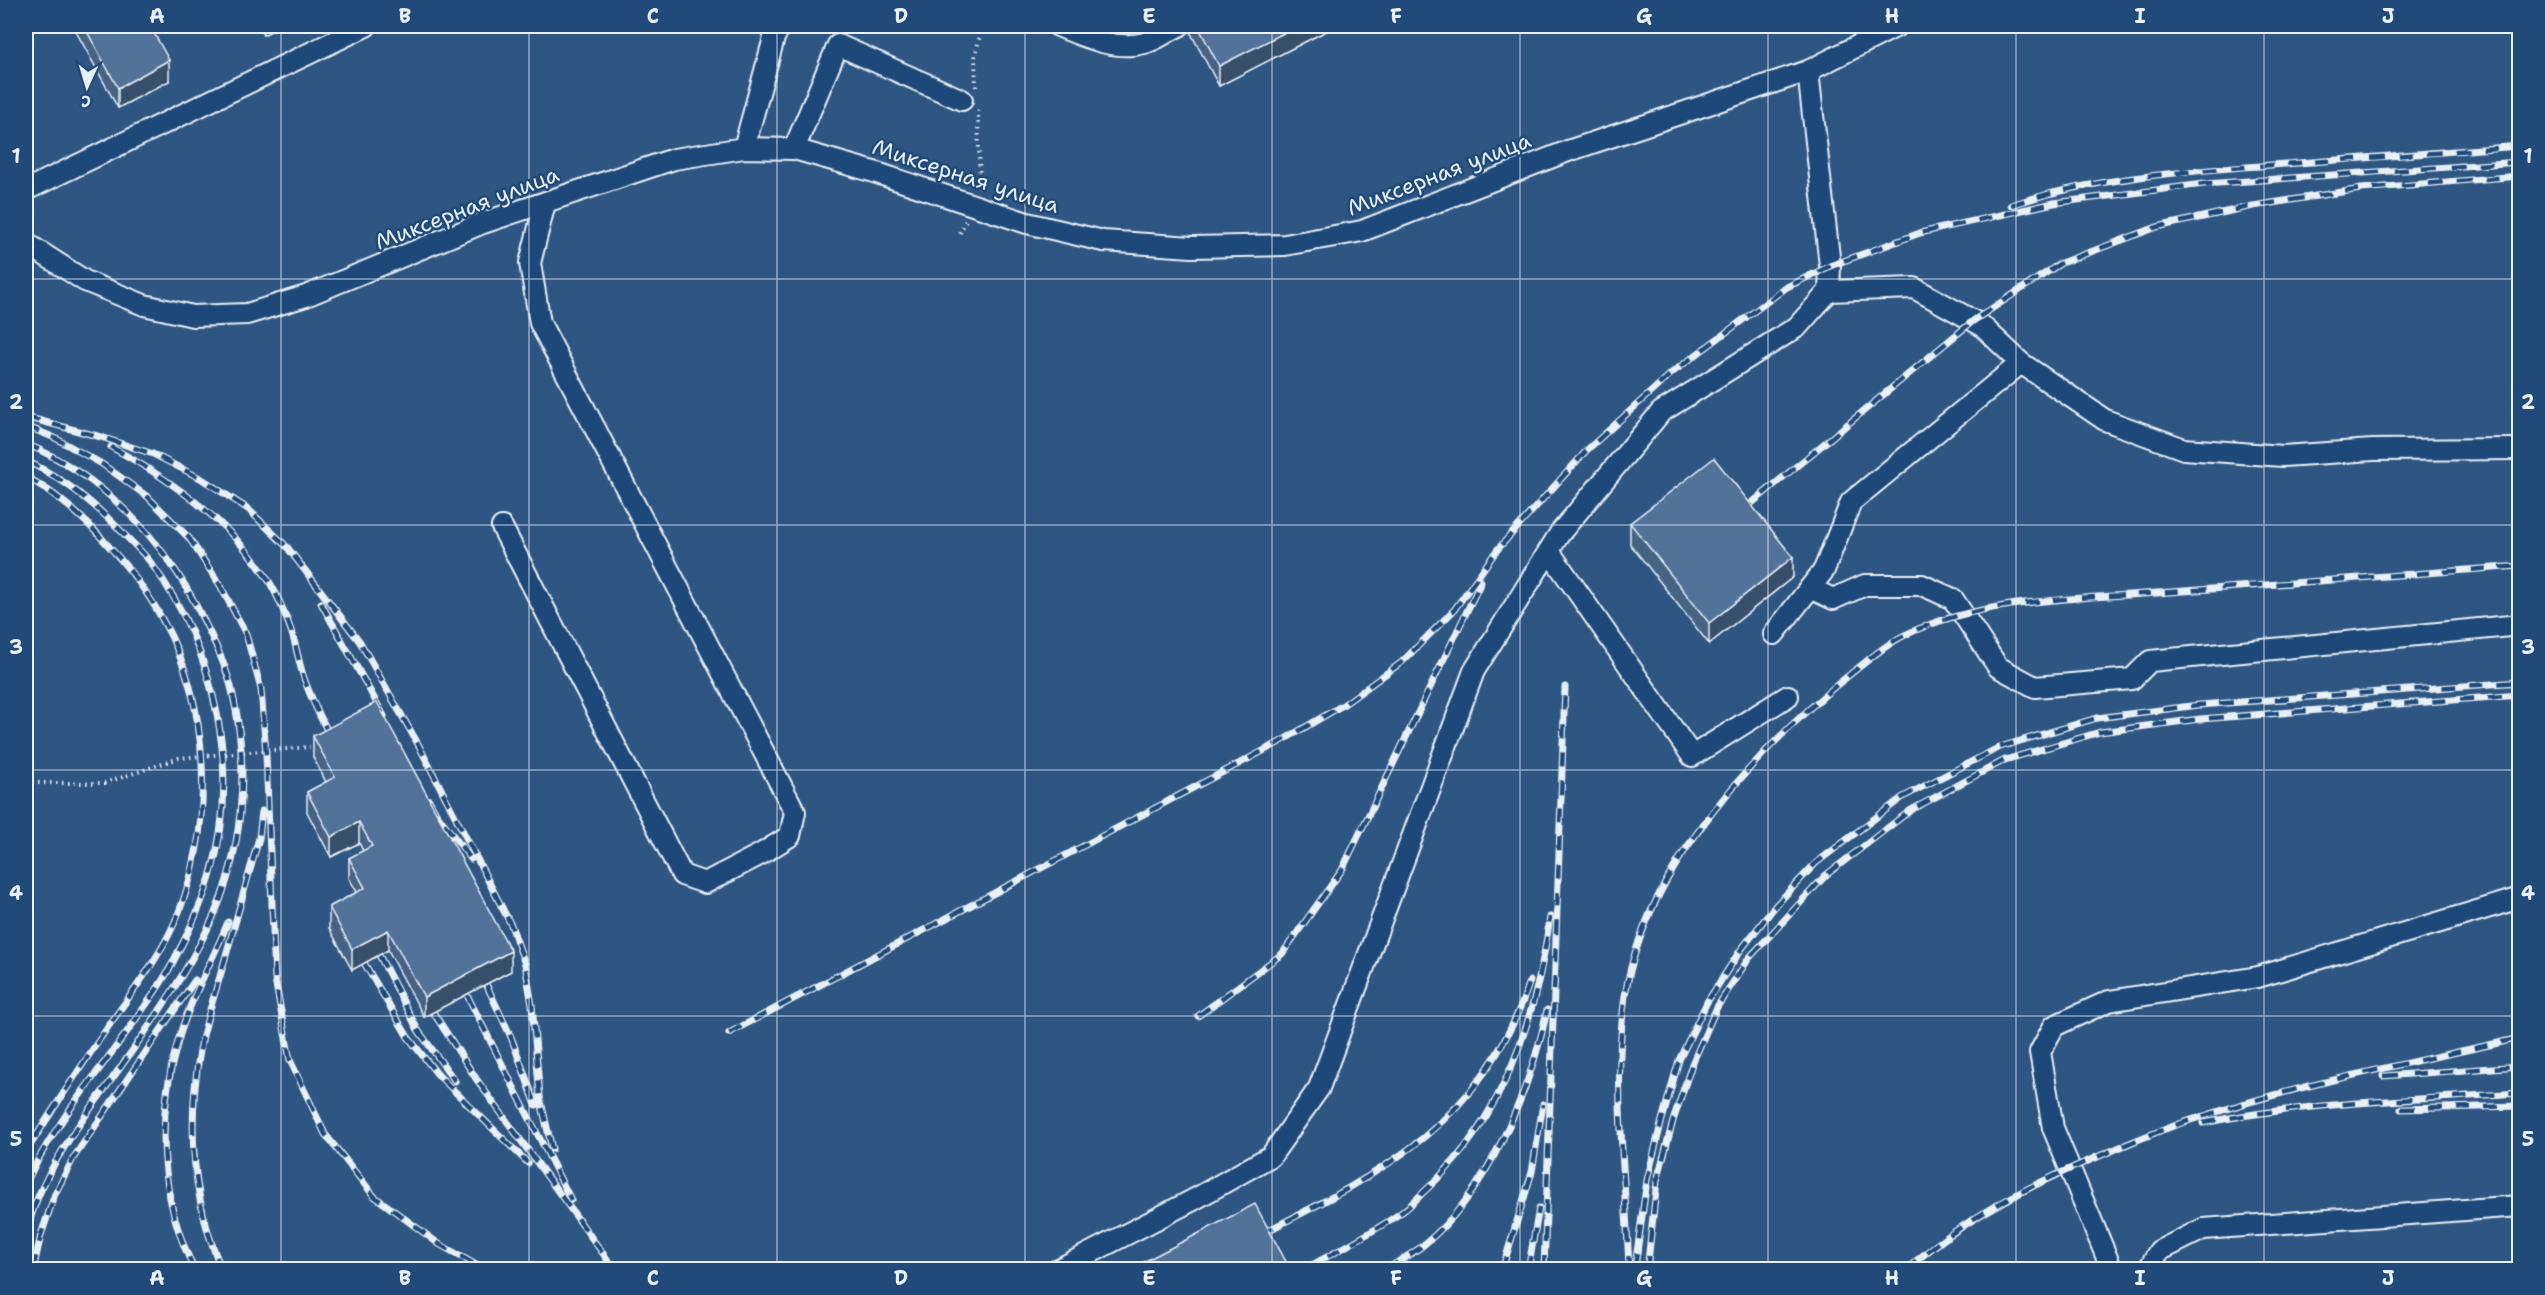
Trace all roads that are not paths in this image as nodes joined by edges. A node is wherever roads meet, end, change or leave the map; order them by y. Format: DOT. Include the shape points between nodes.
graph roads {
  1 [pos="366,26"];
  2 [pos="780,26"];
  3 [pos="1058,26"];
  4 [pos="1179,26"];
  5 [pos="1898,26"];
  6 [pos="1808,71"];
  7 [pos="972,99"];
  8 [pos="744,148"];
  9 [pos="794,149"];
  10 [pos="26,190"];
  11 [pos="545,202"];
  12 [pos="26,243"];
  13 [pos="1828,291"];
  14 [pos="2022,363"];
  15 [pos="2520,449"];
  16 [pos="502,526"];
  17 [pos="1549,551"];
  18 [pos="1810,588"];
  19 [pos="2520,625"];
  20 [pos="1774,634"];
  21 [pos="1788,696"];
  22 [pos="2520,898"];
  23 [pos="2520,1206"];
  24 [pos="1057,1269"];
  25 [pos="2112,1269"];
  26 [pos="2148,1269"];
  1 -- 10 [label="street"];
  2 -- 8 [label="street"];
  3 -- 4 [label="street" via="1095,42 1128,44 1146,43"];
  5 -- 6 [label="street, Миксерная улица"];
  6 -- 9 [label="street, Миксерная улица" via="1568,151 1362,231 1285,245 1192,247 1102,241 1027,223"];
  6 -- 13 [label="street" via="1830,266"];
  7 -- 9 [label="street" via="838,45"];
  8 -- 9 [label="street, Миксерная улица"];
  8 -- 11 [label="street, Миксерная улица" via="674,159"];
  11 -- 12 [label="street, Миксерная улица" via="483,223 306,296 247,314 193,316 144,305 85,281"];
  11 -- 16 [label="street" via="530,263 540,323 795,812 790,836 705,883 682,875"];
  13 -- 14 [label="street" via="1914,288 1980,325"];
  13 -- 17 [label="street" via="1797,327 1661,412"];
  14 -- 15 [label="street" via="2105,420 2184,449 2283,456 2373,450"];
  14 -- 18 [label="street" via="1851,502 1824,570"];
  17 -- 21 [label="street" via="1692,756"];
  17 -- 24 [label="street" via="1474,671 1319,1088 1271,1156"];
  18 -- 19 [label="street" via="1833,599 1865,585 1922,585 1953,599 1998,667 2035,687 2132,679 2150,661"];
  18 -- 20 [label="street"];
  22 -- 25 [label="street" via="2258,977 2109,1001 2054,1026 2040,1052 2053,1128"];
  23 -- 26 [label="street" via="2203,1229 2159,1251"];
}
